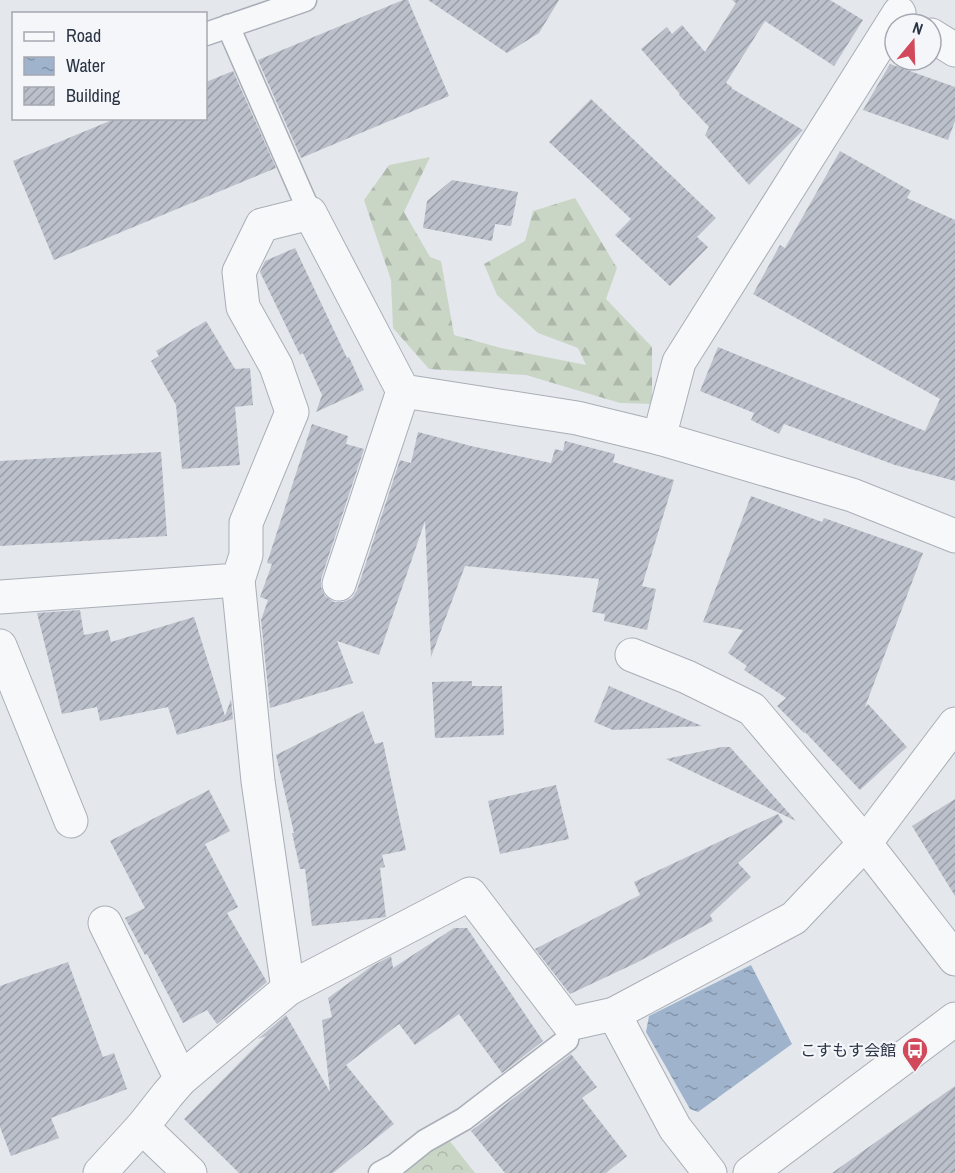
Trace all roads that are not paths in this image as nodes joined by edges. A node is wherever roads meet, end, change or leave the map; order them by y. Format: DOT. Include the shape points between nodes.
graph roads {
  1 [pos="305,0"];
  2 [pos="899,9"];
  3 [pos="228,26"];
  4 [pos="207,34"];
  5 [pos="310,213"];
  6 [pos="403,391"];
  7 [pos="659,438"];
  8 [pos="955,536"];
  9 [pos="238,580"];
  10 [pos="339,585"];
  11 [pos="0,597"];
  12 [pos="0,646"];
  13 [pos="632,655"];
  14 [pos="955,724"];
  15 [pos="71,820"];
  16 [pos="865,843"];
  17 [pos="105,923"];
  18 [pos="955,959"];
  19 [pos="288,989"];
  20 [pos="614,1014"];
  21 [pos="955,1019"];
  22 [pos="569,1024"];
  23 [pos="181,1080"];
  24 [pos="142,1127"];
  25 [pos="100,1173"];
  26 [pos="190,1173"];
  27 [pos="380,1173"];
  28 [pos="710,1173"];
  29 [pos="750,1173"];
  1 -- 3 [label="lane"];
  2 -- 7 [label="street" via="679,362"];
  3 -- 4 [label="lane"];
  3 -- 5 [label="lane"];
  5 -- 6 [label="street"];
  5 -- 9 [label="street" via="262,225 239,272 243,307 276,366 292,412 246,523 246,555"];
  6 -- 7 [label="street" via="577,417"];
  6 -- 10 [label="street"];
  7 -- 8 [label="street" via="852,495"];
  9 -- 11 [label="street"];
  9 -- 19 [label="street" via="258,781"];
  12 -- 15 [label="street"];
  13 -- 16 [label="street" via="752,709"];
  14 -- 16 [label="street"];
  16 -- 18 [label="street"];
  16 -- 20 [label="street" via="794,918"];
  17 -- 23 [label="street"];
  19 -- 22 [label="street" via="470,894"];
  19 -- 23 [label="street"];
  20 -- 22 [label="street"];
  20 -- 28 [label="street" via="675,1128"];
  21 -- 29 [label="street"];
  22 -- 27 [label="lane" via="567,1040 464,1119"];
  23 -- 24 [label="street"];
  24 -- 25 [label="street"];
  24 -- 26 [label="street"];
}
